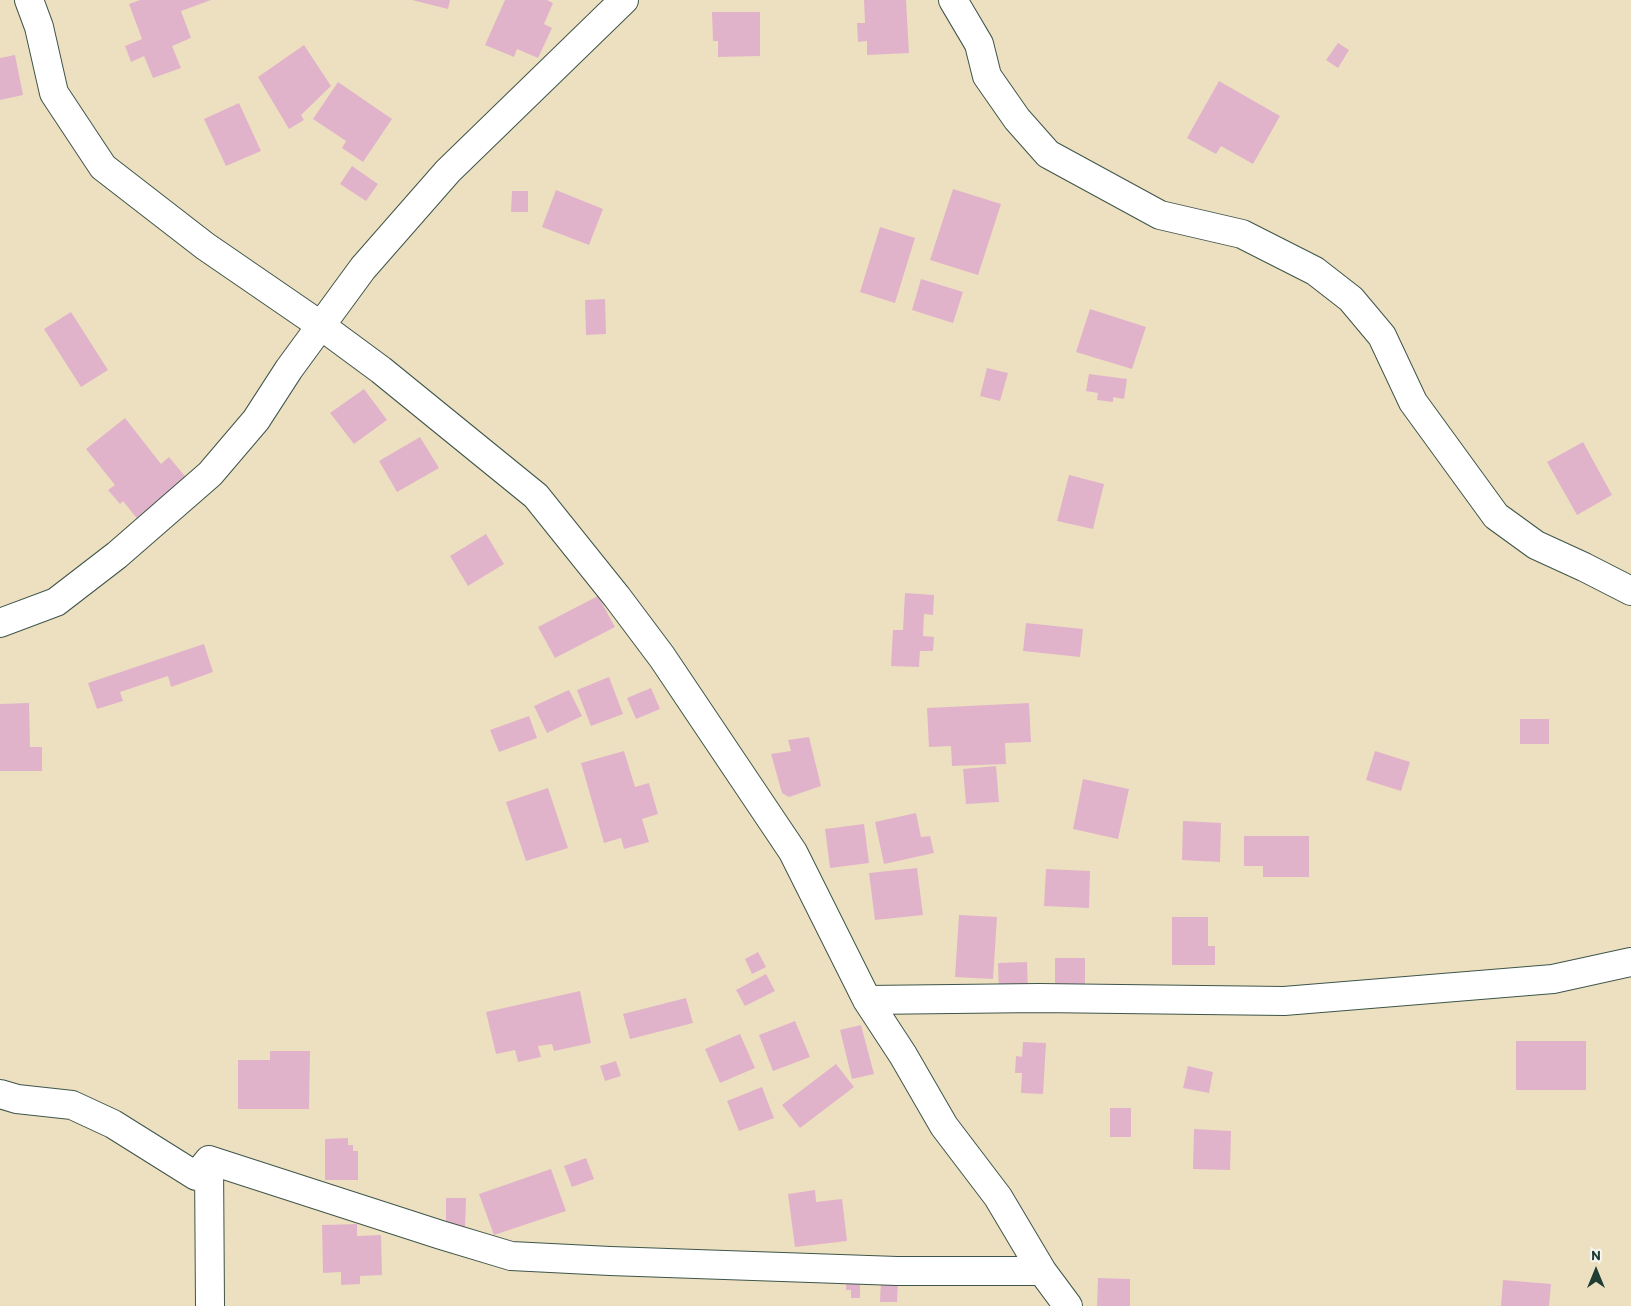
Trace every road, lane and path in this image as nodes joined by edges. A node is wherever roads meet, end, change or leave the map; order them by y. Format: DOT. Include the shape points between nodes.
graph roads {
  1 [pos="29,0"];
  2 [pos="624,0"];
  3 [pos="952,0"];
  4 [pos="320,325"];
  5 [pos="1631,591"];
  6 [pos="6,612"];
  7 [pos="1631,962"];
  8 [pos="867,1000"];
  9 [pos="0,1094"];
  10 [pos="209,1160"];
  11 [pos="1042,1271"];
  12 [pos="210,1306"];
  13 [pos="1068,1306"];
  1 -- 4 [label="street" via="54,93 103,167 205,246"];
  2 -- 4 [label="street" via="448,171 362,268"];
  3 -- 5 [label="street" via="979,44 987,76 1017,119 1048,154 1160,215 1242,234 1315,271 1351,299 1382,336 1413,402 1496,516 1536,545"];
  4 -- 6 [label="street" via="256,420 210,474 117,555 56,602"];
  4 -- 8 [label="street" via="381,370 536,496 662,657 793,852"];
  7 -- 8 [label="street" via="1553,979 1284,1001"];
  8 -- 11 [label="street" via="944,1126 998,1197"];
  9 -- 10 [label="street" via="72,1105 113,1124 196,1176"];
  10 -- 11 [label="street" via="511,1256 887,1270"];
  10 -- 12 [label="street"];
  11 -- 13 [label="street"];
}
